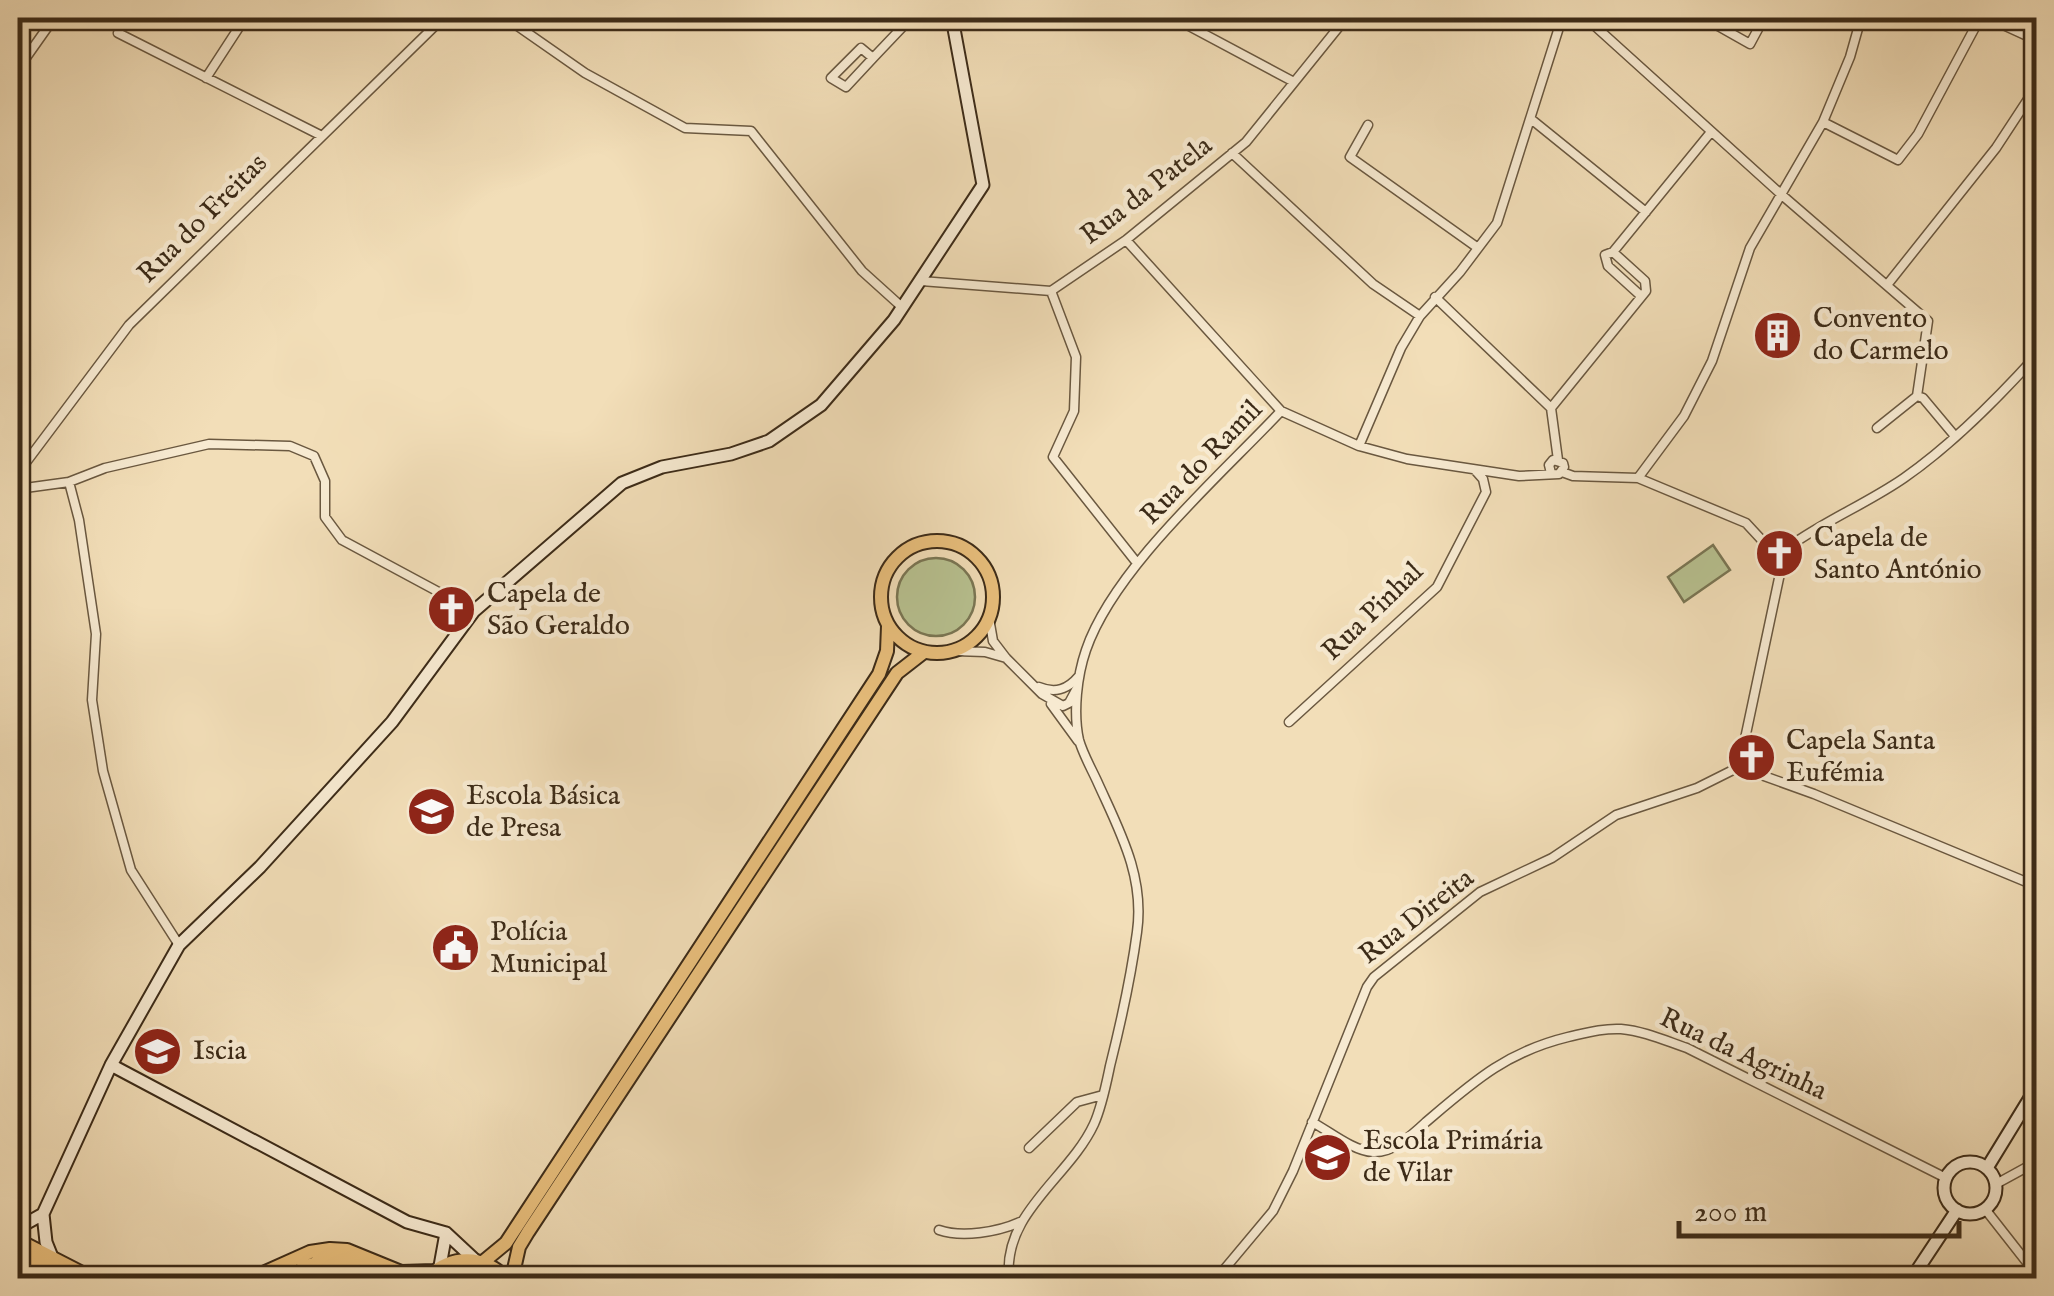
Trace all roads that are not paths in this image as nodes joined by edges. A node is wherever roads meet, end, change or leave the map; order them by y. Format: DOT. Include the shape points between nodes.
graph roads {
  1 [pos="54,18"];
  2 [pos="246,18"];
  3 [pos="443,18"];
  4 [pos="506,18"];
  5 [pos="911,18"];
  6 [pos="952,18"];
  7 [pos="1174,18"];
  8 [pos="1346,18"];
  9 [pos="1562,18"];
  10 [pos="1586,18"];
  11 [pos="1704,18"];
  12 [pos="1764,18"];
  13 [pos="1861,18"];
  14 [pos="1980,18"];
  15 [pos="1988,18"];
  16 [pos="118,33"];
  17 [pos="2036,40"];
  18 [pos="873,58"];
  19 [pos="18,69"];
  20 [pos="206,78"];
  21 [pos="1294,82"];
  22 [pos="2036,87"];
  23 [pos="1531,118"];
  24 [pos="1823,122"];
  25 [pos="1368,125"];
  26 [pos="1712,132"];
  27 [pos="320,135"];
  28 [pos="1232,153"];
  29 [pos="1783,196"];
  30 [pos="1646,212"];
  31 [pos="1126,240"];
  32 [pos="1478,248"];
  33 [pos="1613,252"];
  34 [pos="921,281"];
  35 [pos="1887,285"];
  36 [pos="1051,290"];
  37 [pos="1641,296"];
  38 [pos="1435,298"];
  39 [pos="903,308"];
  40 [pos="1420,316"];
  41 [pos="2036,356"];
  42 [pos="1917,396"];
  43 [pos="1551,408"];
  44 [pos="1281,411"];
  45 [pos="1877,428"];
  46 [pos="1954,436"];
  47 [pos="1359,446"];
  48 [pos="1558,460"];
  49 [pos="1475,470"];
  50 [pos="1551,472"];
  51 [pos="1562,472"];
  52 [pos="18,473"];
  53 [pos="1638,478"];
  54 [pos="69,482"];
  55 [pos="18,489"];
  56 [pos="1790,546"];
  57 [pos="1771,550"];
  58 [pos="1137,563"];
  59 [pos="1782,564"];
  60 [pos="474,611"];
  61 [pos="989,618"];
  62 [pos="888,626"];
  63 [pos="955,650"];
  64 [pos="924,652"];
  65 [pos="1006,658"];
  66 [pos="1079,676"];
  67 [pos="1035,685"];
  68 [pos="1042,694"];
  69 [pos="1289,722"];
  70 [pos="1080,745"];
  71 [pos="1739,766"];
  72 [pos="2036,886"];
  73 [pos="179,944"];
  74 [pos="111,1065"];
  75 [pos="2036,1088"];
  76 [pos="1103,1095"];
  77 [pos="1312,1122"];
  78 [pos="1029,1148"];
  79 [pos="2036,1162"];
  80 [pos="1986,1168"];
  81 [pos="1946,1178"];
  82 [pos="1996,1184"];
  83 [pos="1957,1210"];
  84 [pos="1986,1210"];
  85 [pos="43,1214"];
  86 [pos="1020,1222"];
  87 [pos="18,1228"];
  88 [pos="939,1230"];
  89 [pos="446,1234"];
  90 [pos="18,1240"];
  91 [pos="18,1252"];
  92 [pos="52,1257"];
  93 [pos="479,1261"];
  94 [pos="433,1272"];
  95 [pos="2036,1274"];
  96 [pos="69,1278"];
  97 [pos="92,1278"];
  98 [pos="252,1278"];
  99 [pos="286,1278"];
  100 [pos="384,1278"];
  101 [pos="509,1278"];
  102 [pos="1009,1278"];
  103 [pos="1217,1278"];
  104 [pos="1912,1278"];
  1 -- 19 [label="street"];
  2 -- 20 [label="street"];
  3 -- 27 [label="street, Rua do Freitas"];
  4 -- 39 [label="street" via="585,73 686,128 751,131 862,271"];
  5 -- 18 [label="street"];
  6 -- 34 [label="street" via="983,185"];
  7 -- 21 [label="street"];
  8 -- 21 [label="street, Rua da Patela"];
  9 -- 23 [label="street"];
  10 -- 26 [label="street"];
  11 -- 12 [label="street" via="1750,44"];
  13 -- 24 [label="street"];
  14 -- 24 [label="street" via="1898,160"];
  15 -- 17 [label="street"];
  16 -- 20 [label="street"];
  18 -- 18 [label="street" via="860,48 831,78 846,87"];
  20 -- 27 [label="street"];
  21 -- 28 [label="street, Rua da Patela"];
  22 -- 35 [label="street"];
  23 -- 30 [label="street"];
  23 -- 32 [label="street" via="1497,223"];
  24 -- 29 [label="street"];
  25 -- 32 [label="street" via="1350,157"];
  26 -- 29 [label="street"];
  26 -- 30 [label="street"];
  27 -- 52 [label="street, Rua do Freitas" via="128,325"];
  28 -- 31 [label="street, Rua da Patela"];
  28 -- 40 [label="street" via="1373,284"];
  29 -- 35 [label="street"];
  29 -- 53 [label="street" via="1750,248 1712,360 1684,416"];
  30 -- 33 [label="street"];
  31 -- 36 [label="street, Rua da Patela"];
  31 -- 44 [label="street"];
  32 -- 38 [label="street"];
  33 -- 37 [label="street" via="1645,281"];
  33 -- 37 [label="street" via="1604,255 1608,266"];
  34 -- 36 [label="street"];
  34 -- 39 [label="street"];
  35 -- 42 [label="street" via="1928,320"];
  36 -- 58 [label="street" via="1076,357 1074,412 1053,458"];
  37 -- 43 [label="street"];
  38 -- 40 [label="street"];
  38 -- 43 [label="street"];
  39 -- 60 [label="street" via="853,371 794,427 731,454 662,467 622,483"];
  40 -- 47 [label="street"];
  41 -- 46 [label="street"];
  42 -- 45 [label="street"];
  42 -- 46 [label="street"];
  43 -- 48 [label="street"];
  44 -- 47 [label="street, Rua do Ramil"];
  44 -- 58 [label="street, Rua do Ramil"];
  46 -- 56 [label="street" via="1904,478"];
  47 -- 49 [label="street, Rua do Ramil"];
  48 -- 50 [label="street"];
  48 -- 51 [label="street"];
  49 -- 50 [label="street, Rua do Ramil"];
  49 -- 69 [label="street, Rua Pinhal" via="1486,492 1437,587"];
  50 -- 51 [label="street, Rua do Ramil"];
  51 -- 53 [label="street, Rua do Ramil"];
  53 -- 57 [label="street" via="1746,523"];
  54 -- 55 [label="street"];
  54 -- 60 [label="street" via="209,444 290,446 314,456 325,481 325,518 342,540"];
  54 -- 73 [label="street" via="96,634 92,700 103,771 130,870"];
  56 -- 57 [label="street" via="1777,543"];
  56 -- 59 [label="street" via="1792,556"];
  57 -- 59 [label="street"];
  58 -- 66 [label="street, Rua do Ramil" via="1098,622"];
  59 -- 71 [label="street"];
  60 -- 73 [label="street" via="392,722 260,867"];
  61 -- 62 [label="main road" via="992,584 975,555 927,541 888,568 880,597"];
  61 -- 63 [label="main road"];
  61 -- 65 [label="street" via="993,641"];
  62 -- 64 [label="main road"];
  62 -- 93 [label="main road" via="879,674 506,1243"];
  63 -- 64 [label="main road"];
  63 -- 65 [label="street"];
  64 -- 101 [label="main road" via="897,673 528,1231"];
  65 -- 67 [label="street"];
  66 -- 67 [label="street" via="1057,690"];
  66 -- 68 [label="street" via="1063,706"];
  66 -- 70 [label="street"];
  67 -- 68 [label="street"];
  68 -- 70 [label="street"];
  70 -- 76 [label="street" via="1138,888 1137,935"];
  71 -- 72 [label="street"];
  71 -- 77 [label="street, Rua Direita" via="1616,816 1552,858 1467,900 1430,929 1370,982"];
  73 -- 74 [label="street"];
  74 -- 85 [label="street"];
  74 -- 89 [label="street" via="407,1222"];
  75 -- 80 [label="street"];
  76 -- 78 [label="street" via="1077,1102"];
  76 -- 86 [label="street" via="1086,1140"];
  77 -- 81 [label="street, Rua da Agrinha" via="1363,1150 1386,1151 1506,1058 1536,1044 1621,1029 1687,1048"];
  77 -- 103 [label="street, Rua Direita" via="1273,1211"];
  79 -- 82 [label="street"];
  80 -- 81 [label="street" via="1964,1163"];
  80 -- 82 [label="street"];
  81 -- 83 [label="street" via="1945,1193"];
  82 -- 84 [label="street"];
  83 -- 84 [label="street"];
  83 -- 104 [label="street"];
  84 -- 95 [label="street"];
  85 -- 87 [label="street"];
  85 -- 92 [label="street"];
  86 -- 88 [label="street" via="999,1230"];
  86 -- 102 [label="street"];
  89 -- 93 [label="street"];
  89 -- 94 [label="street"];
  90 -- 92 [label="main road"];
  91 -- 96 [label="main road"];
  92 -- 97 [label="main road"];
  93 -- 94 [label="main road"];
  93 -- 101 [label="main road"];
  94 -- 98 [label="main road" via="401,1272 330,1249"];
  99 -- 100 [label="main road" via="302,1267 339,1260"];
}
